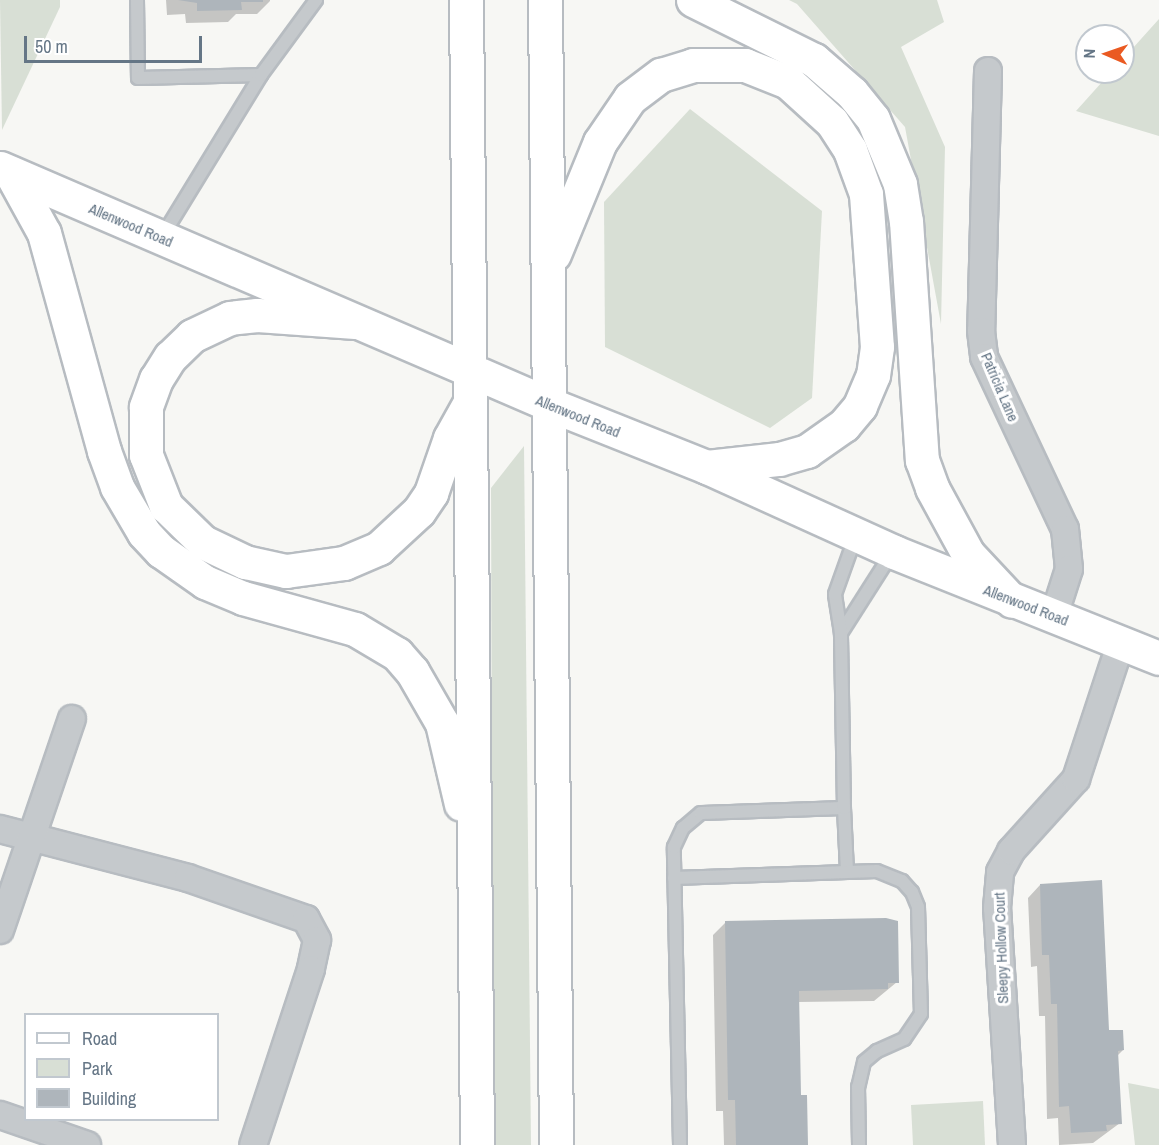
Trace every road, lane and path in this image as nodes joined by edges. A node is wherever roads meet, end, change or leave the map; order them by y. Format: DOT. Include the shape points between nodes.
graph roads {
  1 [pos="137,0"];
  2 [pos="316,0"];
  3 [pos="466,0"];
  4 [pos="545,0"];
  5 [pos="693,0"];
  6 [pos="988,72"];
  7 [pos="261,75"];
  8 [pos="5,171"];
  9 [pos="161,238"];
  10 [pos="548,269"];
  11 [pos="354,322"];
  12 [pos="472,384"];
  13 [pos="551,405"];
  14 [pos="707,467"];
  15 [pos="856,535"];
  16 [pos="894,552"];
  17 [pos="1012,601"];
  18 [pos="1054,616"];
  19 [pos="841,633"];
  20 [pos="1121,642"];
  21 [pos="1159,658"];
  22 [pos="72,719"];
  23 [pos="844,808"];
  24 [pos="3,827"];
  25 [pos="33,836"];
  26 [pos="847,871"];
  27 [pos="674,878"];
  28 [pos="478,912"];
  29 [pos="0,930"];
  30 [pos="0,1115"];
  31 [pos="557,1141"];
  32 [pos="87,1145"];
  33 [pos="253,1145"];
  34 [pos="477,1145"];
  35 [pos="680,1145"];
  36 [pos="859,1145"];
  37 [pos="1012,1145"];
  1 -- 7 [label="lane" via="138,78"];
  2 -- 7 [label="lane"];
  3 -- 12 [label="main road"];
  4 -- 10 [label="main road"];
  5 -- 17 [label="main road" via="814,60 852,93 873,119 900,184 906,221 922,460 932,488 968,554"];
  6 -- 18 [label="street, Patricia Lane" via="981,331 984,357 1065,529 1070,569"];
  7 -- 9 [label="lane"];
  8 -- 9 [label="main road, Allenwood Road"];
  8 -- 28 [label="main road" via="44,232 104,451 130,512 161,551 205,582 243,598 355,629 384,644 412,671 433,704 449,743"];
  9 -- 11 [label="main road, Allenwood Road"];
  10 -- 13 [label="main road"];
  10 -- 14 [label="main road" via="600,142 630,98 661,75 693,65 745,64 788,82 832,122 859,170 868,204 877,347 873,375 860,406 844,425 807,451 779,459"];
  11 -- 12 [label="main road, Allenwood Road"];
  11 -- 12 [label="main road" via="257,315 230,318 192,336 170,357 156,379 146,407 146,454 154,484 166,506 203,542 245,562 286,571 344,564 379,548 419,511 431,493"];
  12 -- 13 [label="main road, Allenwood Road"];
  12 -- 28 [label="main road"];
  13 -- 14 [label="main road, Allenwood Road"];
  13 -- 31 [label="main road"];
  14 -- 15 [label="main road, Allenwood Road"];
  15 -- 16 [label="main road, Allenwood Road"];
  15 -- 19 [label="lane" via="835,594"];
  16 -- 17 [label="main road, Allenwood Road"];
  16 -- 19 [label="lane"];
  17 -- 18 [label="main road, Allenwood Road"];
  18 -- 20 [label="main road, Allenwood Road"];
  19 -- 23 [label="lane"];
  20 -- 21 [label="main road, Allenwood Road"];
  20 -- 37 [label="street, Sleepy Hollow Court" via="1076,779 1011,851 1000,872 997,908"];
  22 -- 25 [label="street"];
  23 -- 26 [label="lane"];
  23 -- 27 [label="lane" via="701,813 688,821 677,837"];
  24 -- 25 [label="street"];
  25 -- 29 [label="street"];
  25 -- 33 [label="street" via="188,878 306,919 317,940 311,969"];
  26 -- 27 [label="lane"];
  26 -- 36 [label="lane" via="877,870 894,877 912,892 918,907 921,1014 904,1040 877,1051 864,1062 858,1087"];
  27 -- 35 [label="lane"];
  28 -- 34 [label="main road"];
  30 -- 32 [label="street"];
}
